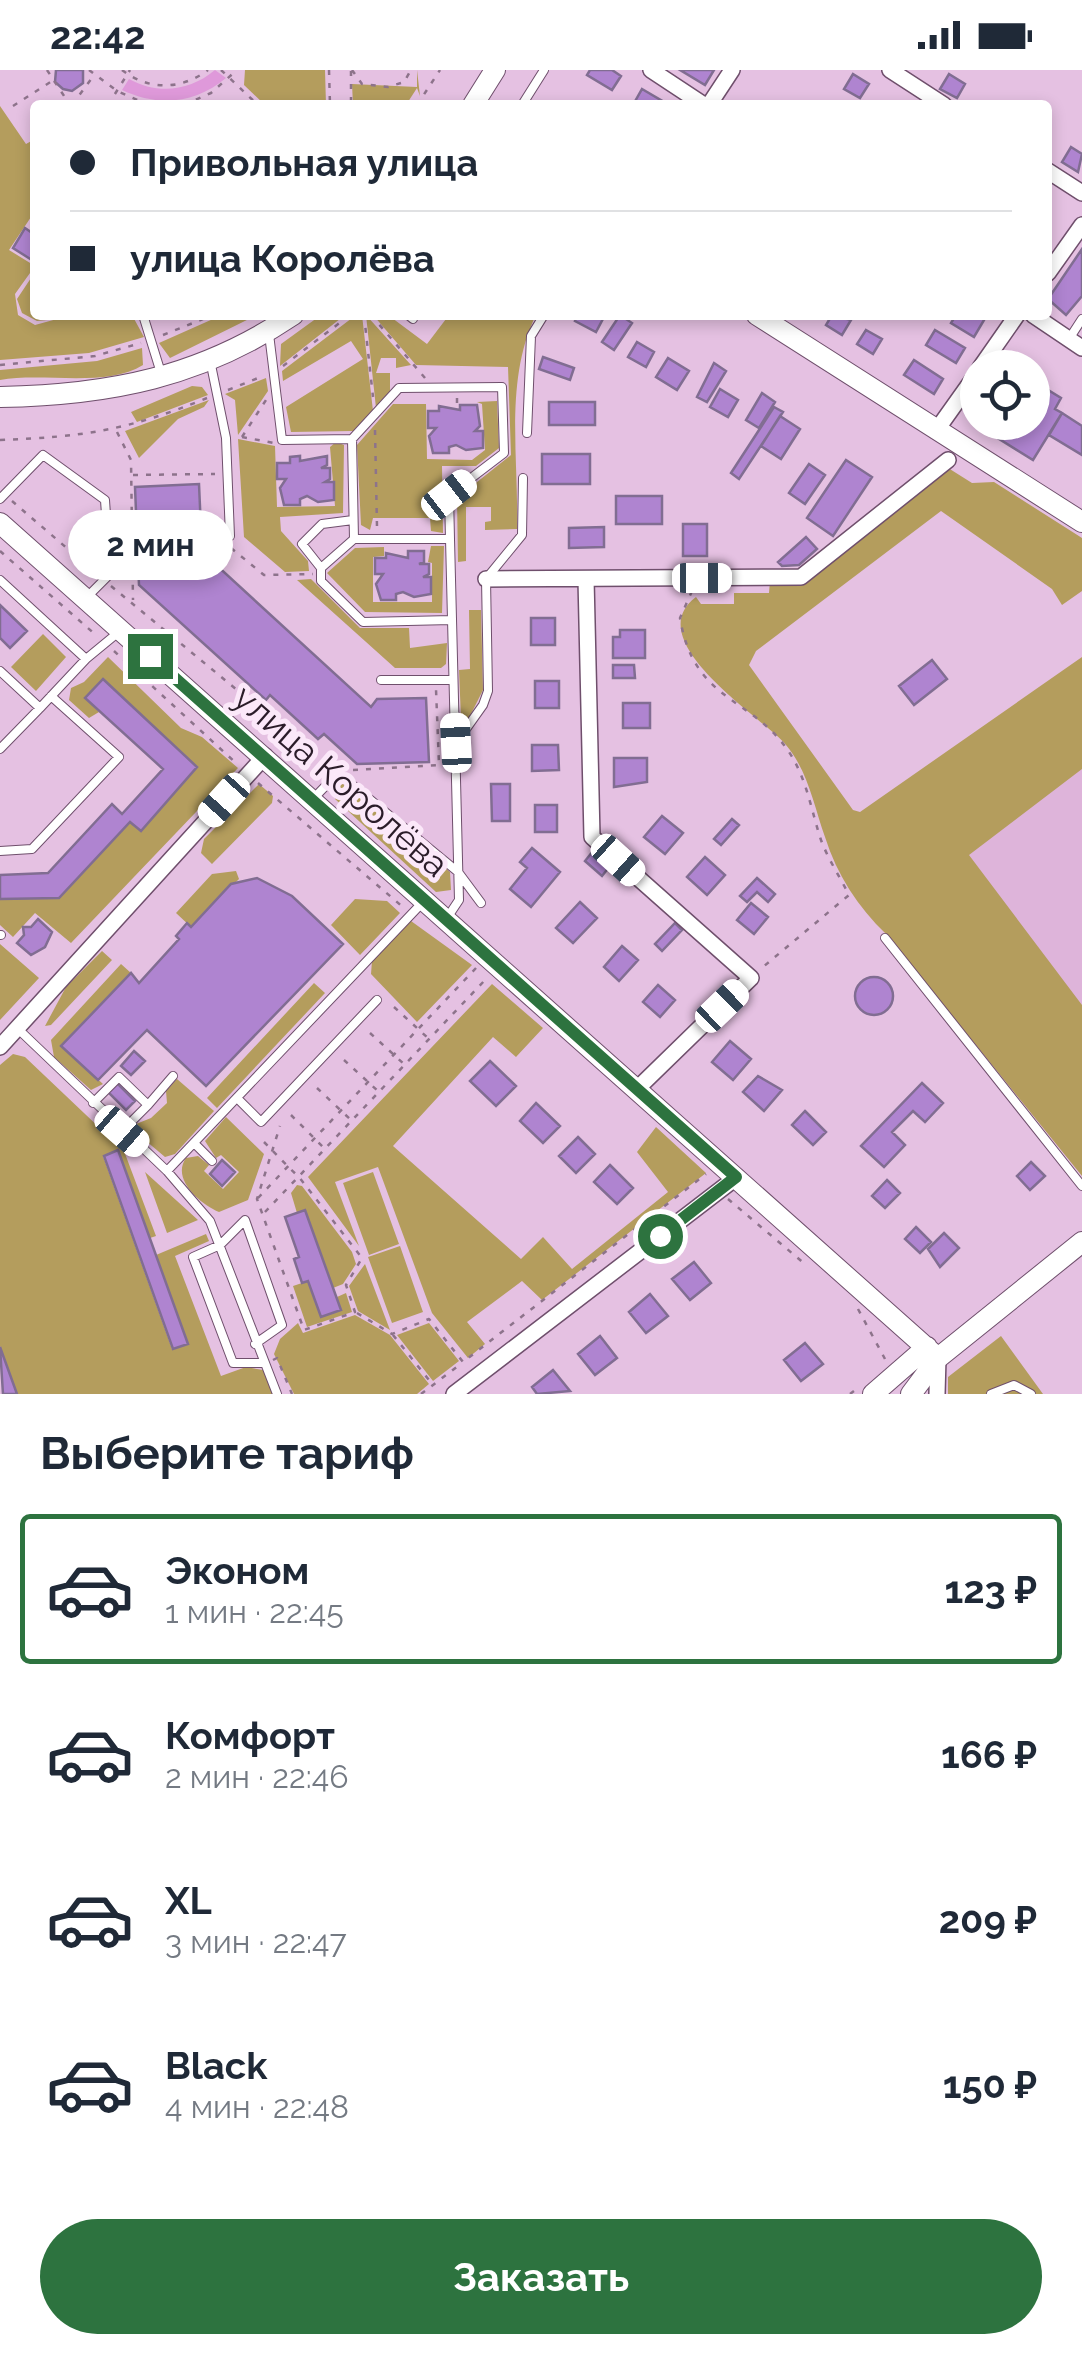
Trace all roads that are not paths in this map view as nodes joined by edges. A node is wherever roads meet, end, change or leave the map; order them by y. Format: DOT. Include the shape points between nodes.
graph roads {
  1 [pos="495,70"];
  2 [pos="544,70"];
  3 [pos="650,70"];
  4 [pos="732,70"];
  5 [pos="890,70"];
  6 [pos="476,100"];
  7 [pos="525,100"];
  8 [pos="698,100"];
  9 [pos="710,100"];
  10 [pos="936,100"];
  11 [pos="1052,174"];
  12 [pos="1082,193"];
  13 [pos="1082,225"];
  14 [pos="1052,267"];
  15 [pos="1082,319"];
  16 [pos="145,320"];
  17 [pos="286,320"];
  18 [pos="541,320"];
  19 [pos="765,320"];
  20 [pos="1014,320"];
  21 [pos="1040,320"];
  22 [pos="268,332"];
  23 [pos="1075,344"];
  24 [pos="993,350"];
  25 [pos="210,360"];
  26 [pos="162,378"];
  27 [pos="0,397"];
  28 [pos="960,397"];
  29 [pos="936,431"];
  30 [pos="527,433"];
  31 [pos="352,439"];
  32 [pos="948,460"];
  33 [pos="523,478"];
  34 [pos="2,497"];
  35 [pos="353,520"];
  36 [pos="1082,522"];
  37 [pos="0,523"];
  38 [pos="230,536"];
  39 [pos="354,539"];
  40 [pos="450,539"];
  41 [pos="321,571"];
  42 [pos="486,579"];
  43 [pos="586,579"];
  44 [pos="0,580"];
  45 [pos="86,599"];
  46 [pos="452,620"];
  47 [pos="114,638"];
  48 [pos="86,659"];
  49 [pos="0,671"];
  50 [pos="381,680"];
  51 [pos="453,680"];
  52 [pos="51,696"];
  53 [pos="40,708"];
  54 [pos="456,743"];
  55 [pos="0,749"];
  56 [pos="264,756"];
  57 [pos="312,800"];
  58 [pos="0,851"];
  59 [pos="458,872"];
  60 [pos="481,903"];
  61 [pos="419,907"];
  62 [pos="448,918"];
  63 [pos="885,938"];
  64 [pos="377,1000"];
  65 [pos="16,1028"];
  66 [pos="0,1047"];
  67 [pos="174,1076"];
  68 [pos="638,1088"];
  69 [pos="237,1098"];
  70 [pos="93,1103"];
  71 [pos="148,1105"];
  72 [pos="122,1131"];
  73 [pos="194,1143"];
  74 [pos="212,1161"];
  75 [pos="167,1170"];
  76 [pos="736,1177"];
  77 [pos="1082,1186"];
  78 [pos="1082,1242"];
  79 [pos="220,1245"];
  80 [pos="255,1344"];
  81 [pos="932,1352"];
  82 [pos="262,1363"];
  83 [pos="867,1389"];
  84 [pos="276,1394"];
  85 [pos="454,1394"];
  86 [pos="910,1394"];
  87 [pos="937,1394"];
  88 [pos="991,1394"];
  89 [pos="1032,1394"];
  1 -- 6 [label="main road"];
  2 -- 7 [label="lane"];
  3 -- 8 [label="street"];
  4 -- 9 [label="street"];
  5 -- 10 [label="street"];
  11 -- 12 [label="street"];
  13 -- 14 [label="street"];
  15 -- 23 [label="lane"];
  16 -- 26 [label="lane"];
  17 -- 22 [label="main road"];
  18 -- 30 [label="lane" via="531,336"];
  19 -- 29 [label="main road"];
  20 -- 24 [label="street"];
  21 -- 23 [label="street"];
  22 -- 25 [label="main road"];
  22 -- 31 [label="lane" via="282,440"];
  25 -- 26 [label="main road"];
  25 -- 38 [label="lane"];
  26 -- 27 [label="main road" via="112,391"];
  28 -- 29 [label="street"];
  29 -- 36 [label="main road"];
  31 -- 35 [label="lane"];
  31 -- 40 [label="lane" via="399,388 502,386 504,452 449,495"];
  32 -- 43 [label="street" via="801,577"];
  33 -- 42 [label="lane" via="522,535"];
  34 -- 45 [label="lane" via="44,455 105,500 110,574"];
  35 -- 39 [label="lane"];
  35 -- 41 [label="lane" via="322,524 302,544"];
  37 -- 45 [label="main road, улица Королёва"];
  39 -- 40 [label="lane"];
  39 -- 41 [label="lane"];
  40 -- 46 [label="lane"];
  41 -- 46 [label="lane" via="321,580 362,622"];
  42 -- 43 [label="street"];
  42 -- 54 [label="lane" via="488,691"];
  43 -- 68 [label="street" via="592,837 750,978"];
  44 -- 48 [label="lane"];
  45 -- 47 [label="main road, улица Королёва"];
  46 -- 51 [label="lane"];
  47 -- 48 [label="lane"];
  47 -- 56 [label="main road, улица Королёва"];
  48 -- 52 [label="lane"];
  49 -- 53 [label="lane"];
  50 -- 51 [label="lane"];
  51 -- 54 [label="lane"];
  52 -- 53 [label="lane"];
  52 -- 58 [label="lane" via="120,756 32,849"];
  53 -- 55 [label="lane"];
  54 -- 59 [label="lane"];
  56 -- 57 [label="main road, улица Королёва"];
  56 -- 65 [label="street"];
  57 -- 59 [label="lane" via="338,773"];
  57 -- 61 [label="main road, улица Королёва"];
  59 -- 60 [label="lane"];
  59 -- 62 [label="lane" via="459,900"];
  61 -- 62 [label="main road, улица Королёва"];
  61 -- 69 [label="lane"];
  62 -- 68 [label="main road, улица Королёва"];
  63 -- 77 [label="lane"];
  64 -- 69 [label="lane" via="261,1122"];
  65 -- 66 [label="street"];
  65 -- 70 [label="lane"];
  67 -- 71 [label="lane"];
  68 -- 76 [label="main road, улица Королёва"];
  69 -- 73 [label="lane"];
  70 -- 71 [label="lane" via="120,1076"];
  70 -- 72 [label="lane"];
  71 -- 72 [label="lane"];
  72 -- 75 [label="lane"];
  73 -- 74 [label="lane"];
  73 -- 75 [label="lane"];
  75 -- 79 [label="lane" via="210,1221"];
  76 -- 81 [label="main road, улица Королёва"];
  76 -- 85 [label="street"];
  78 -- 81 [label="main road"];
  79 -- 80 [label="lane"];
  79 -- 80 [label="lane" via="245,1220 282,1325"];
  79 -- 82 [label="lane" via="193,1257 233,1363"];
  80 -- 82 [label="lane"];
  81 -- 83 [label="main road"];
  81 -- 86 [label="main road"];
  81 -- 87 [label="street"];
  82 -- 84 [label="lane"];
  88 -- 89 [label="lane" via="1014,1385"];
}
